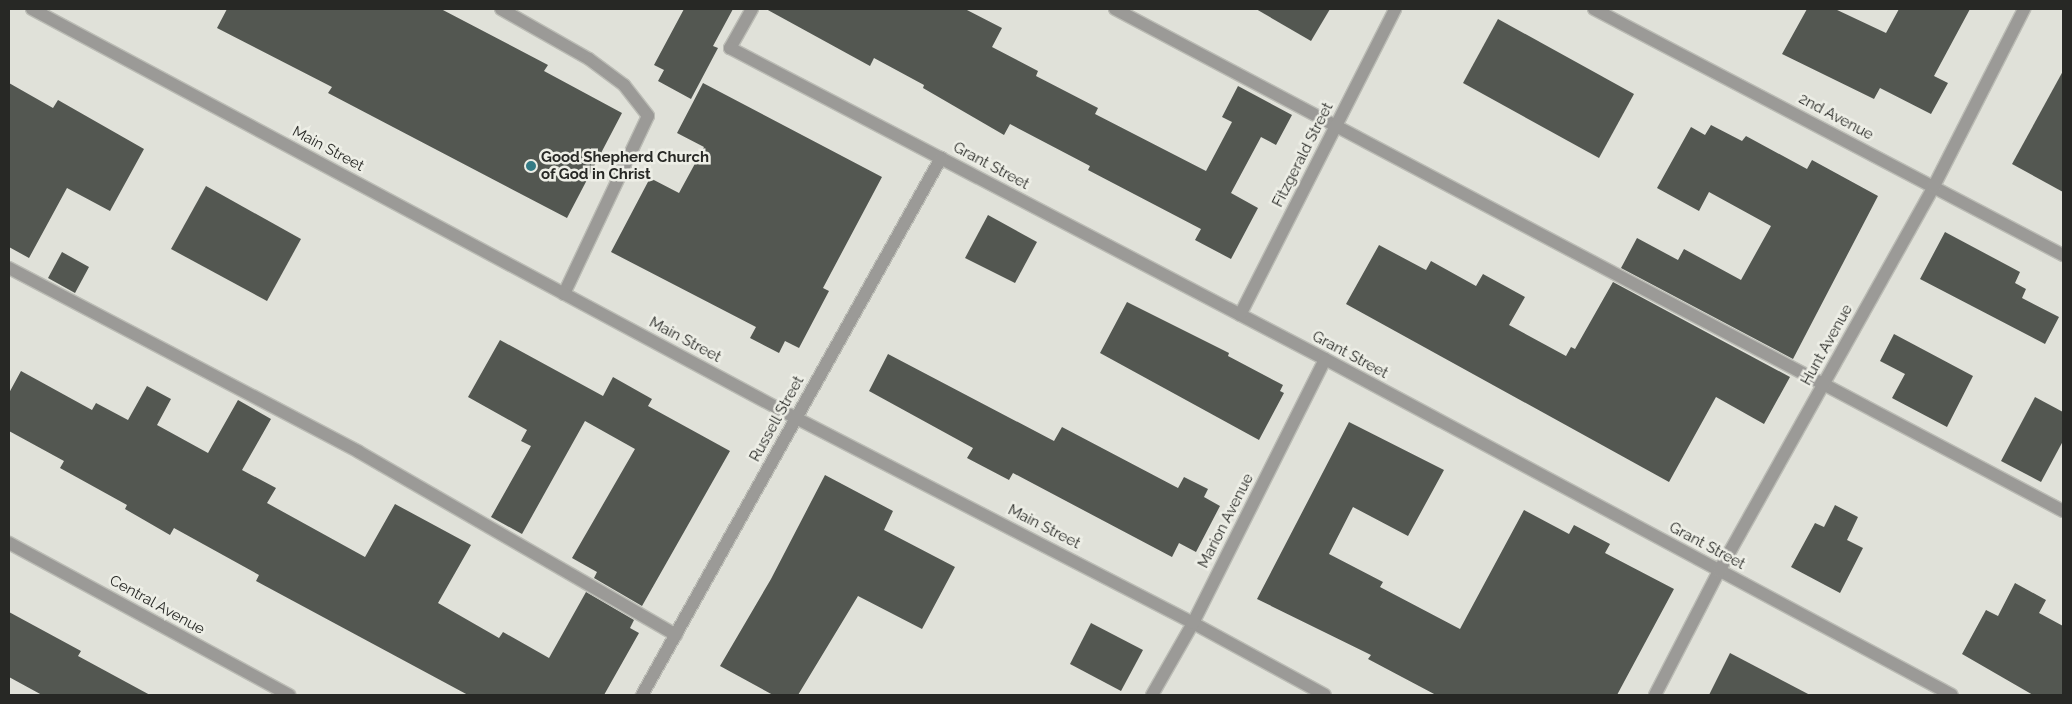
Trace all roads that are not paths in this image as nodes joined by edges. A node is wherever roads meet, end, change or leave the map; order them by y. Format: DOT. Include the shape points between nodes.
graph roads {
  1 [pos="32,9"];
  2 [pos="501,9"];
  3 [pos="752,9"];
  4 [pos="1115,9"];
  5 [pos="1395,9"];
  6 [pos="1594,9"];
  7 [pos="2024,9"];
  8 [pos="1337,124"];
  9 [pos="941,158"];
  10 [pos="1934,186"];
  11 [pos="2063,255"];
  12 [pos="9,268"];
  13 [pos="564,294"];
  14 [pos="1240,315"];
  15 [pos="1325,359"];
  16 [pos="1824,384"];
  17 [pos="796,418"];
  18 [pos="2063,511"];
  19 [pos="9,543"];
  20 [pos="1719,572"];
  21 [pos="1194,622"];
  22 [pos="676,635"];
  23 [pos="289,695"];
  24 [pos="642,695"];
  25 [pos="1152,695"];
  26 [pos="1325,695"];
  27 [pos="1654,695"];
  28 [pos="1952,695"];
  1 -- 13 [label="street, Main Street"];
  2 -- 13 [label="street" via="589,59 624,86 648,116"];
  3 -- 9 [label="street, Grant Street" via="730,48"];
  4 -- 8 [label="street"];
  5 -- 8 [label="street, Fitzgerald Street"];
  6 -- 10 [label="street, 2nd Avenue"];
  7 -- 10 [label="street, Hunt Avenue"];
  8 -- 14 [label="street, Fitzgerald Street"];
  8 -- 16 [label="street"];
  9 -- 14 [label="street, Grant Street"];
  9 -- 17 [label="street, Russell Street"];
  10 -- 11 [label="street, 2nd Avenue"];
  10 -- 16 [label="street, Hunt Avenue"];
  12 -- 22 [label="street" via="359,452"];
  13 -- 17 [label="street, Main Street"];
  14 -- 15 [label="street, Grant Street"];
  15 -- 20 [label="street, Grant Street"];
  15 -- 21 [label="street, Marion Avenue"];
  16 -- 18 [label="street"];
  16 -- 20 [label="street, Hunt Avenue"];
  17 -- 21 [label="street, Main Street"];
  17 -- 22 [label="street, Russell Street"];
  19 -- 23 [label="street, Central Avenue"];
  20 -- 27 [label="street, Hunt Avenue"];
  20 -- 28 [label="street, Grant Street"];
  21 -- 25 [label="street, Marion Avenue"];
  21 -- 26 [label="street, Main Street"];
  22 -- 24 [label="street, Russell Street"];
}
